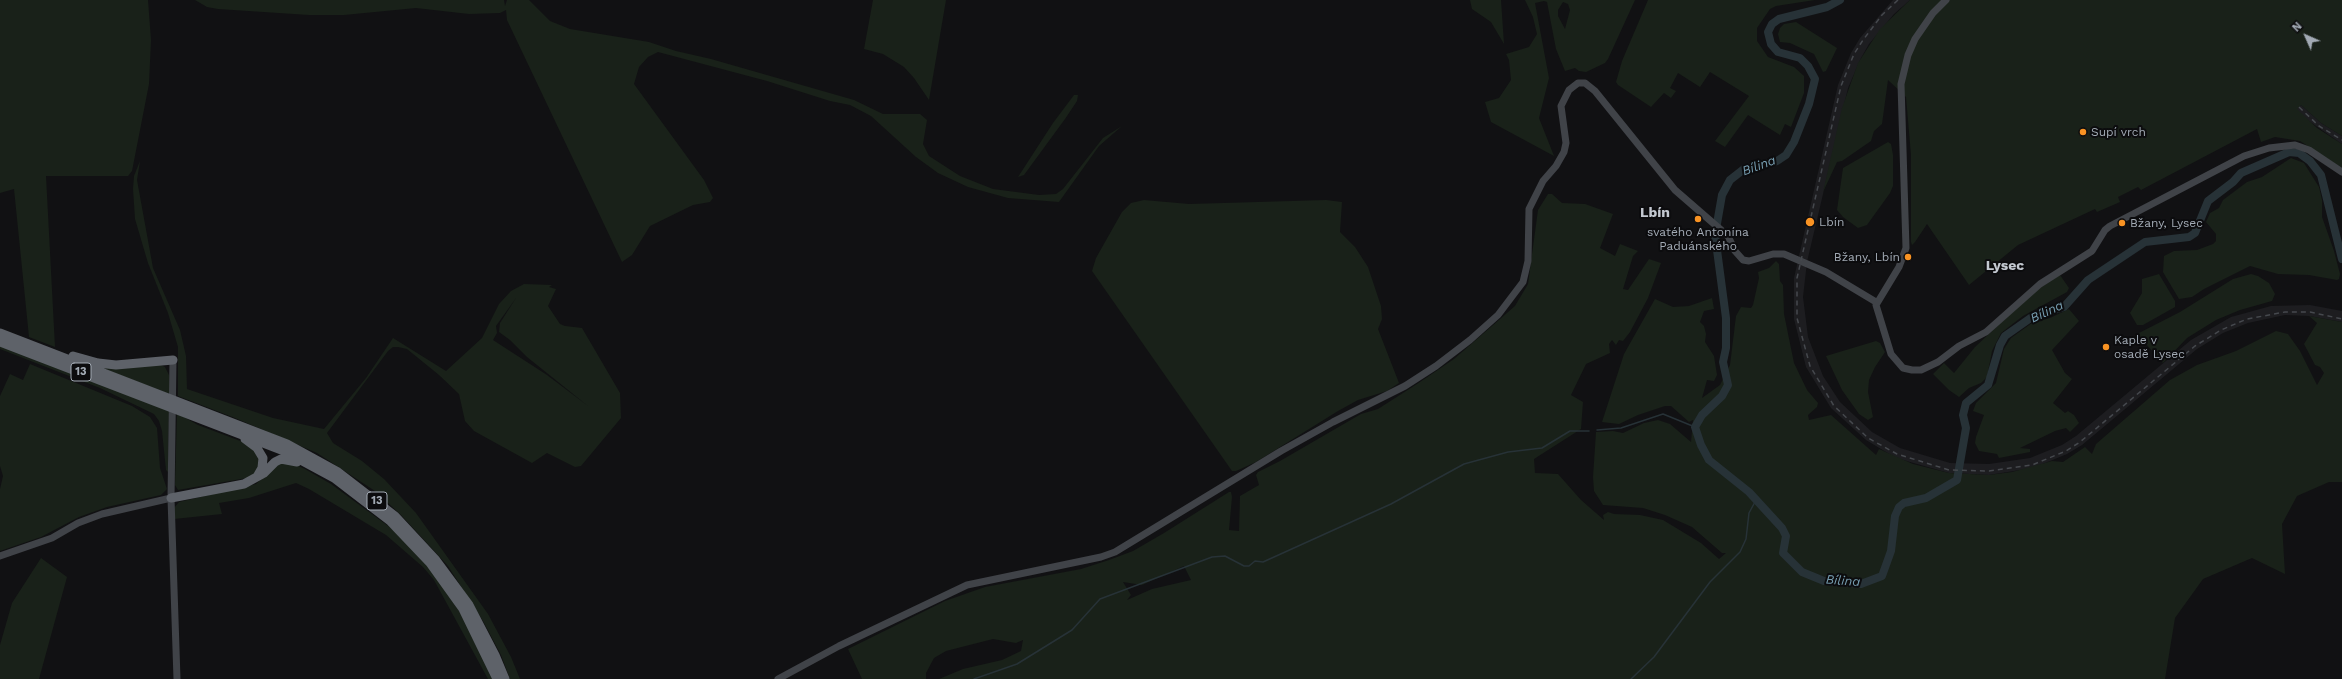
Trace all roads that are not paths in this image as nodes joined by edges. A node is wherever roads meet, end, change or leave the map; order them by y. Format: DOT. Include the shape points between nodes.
graph roads {
  1 [pos="1946,0"];
  2 [pos="2342,172"];
  3 [pos="1876,302"];
  4 [pos="0,333"];
  5 [pos="0,342"];
  6 [pos="36,346"];
  7 [pos="173,360"];
  8 [pos="182,411"];
  9 [pos="256,478"];
  10 [pos="171,498"];
  11 [pos="380,512"];
  12 [pos="1,556"];
  13 [pos="177,679"];
  14 [pos="498,679"];
  15 [pos="505,679"];
  16 [pos="778,679"];
  1 -- 3 [label="street" via="1921,29 1904,69 1900,104 1906,248 1899,267"];
  2 -- 3 [label="street" via="2309,150 2295,145 2269,148 2244,156 2110,226 2092,251 2040,284 1986,332 1921,370 1903,368 1893,359 1876,313"];
  3 -- 16 [label="street" via="1826,272 1784,254 1743,260 1724,232 1675,190 1595,91 1585,83 1578,83 1569,90 1561,106 1566,143 1564,152 1543,181 1529,208 1528,261 1523,282 1498,315 1441,362 1405,386 1281,451 1115,552 967,585 839,646"];
  4 -- 6 [label="highway, 13"];
  5 -- 8 [label="highway, 13"];
  6 -- 7 [label="highway" via="98,363 116,365"];
  6 -- 15 [label="highway, 13" via="287,444 354,484 404,525 448,574 483,630"];
  7 -- 10 [label="street"];
  8 -- 9 [label="highway" via="196,420 243,438 257,448 264,464"];
  8 -- 11 [label="highway, 13" via="301,459 340,482"];
  9 -- 10 [label="highway" via="244,484"];
  9 -- 11 [label="highway" via="275,462 292,459"];
  10 -- 12 [label="street" via="102,514 78,523 52,538"];
  10 -- 13 [label="street"];
  11 -- 14 [label="highway, 13" via="418,548 453,594 477,634"];
}
